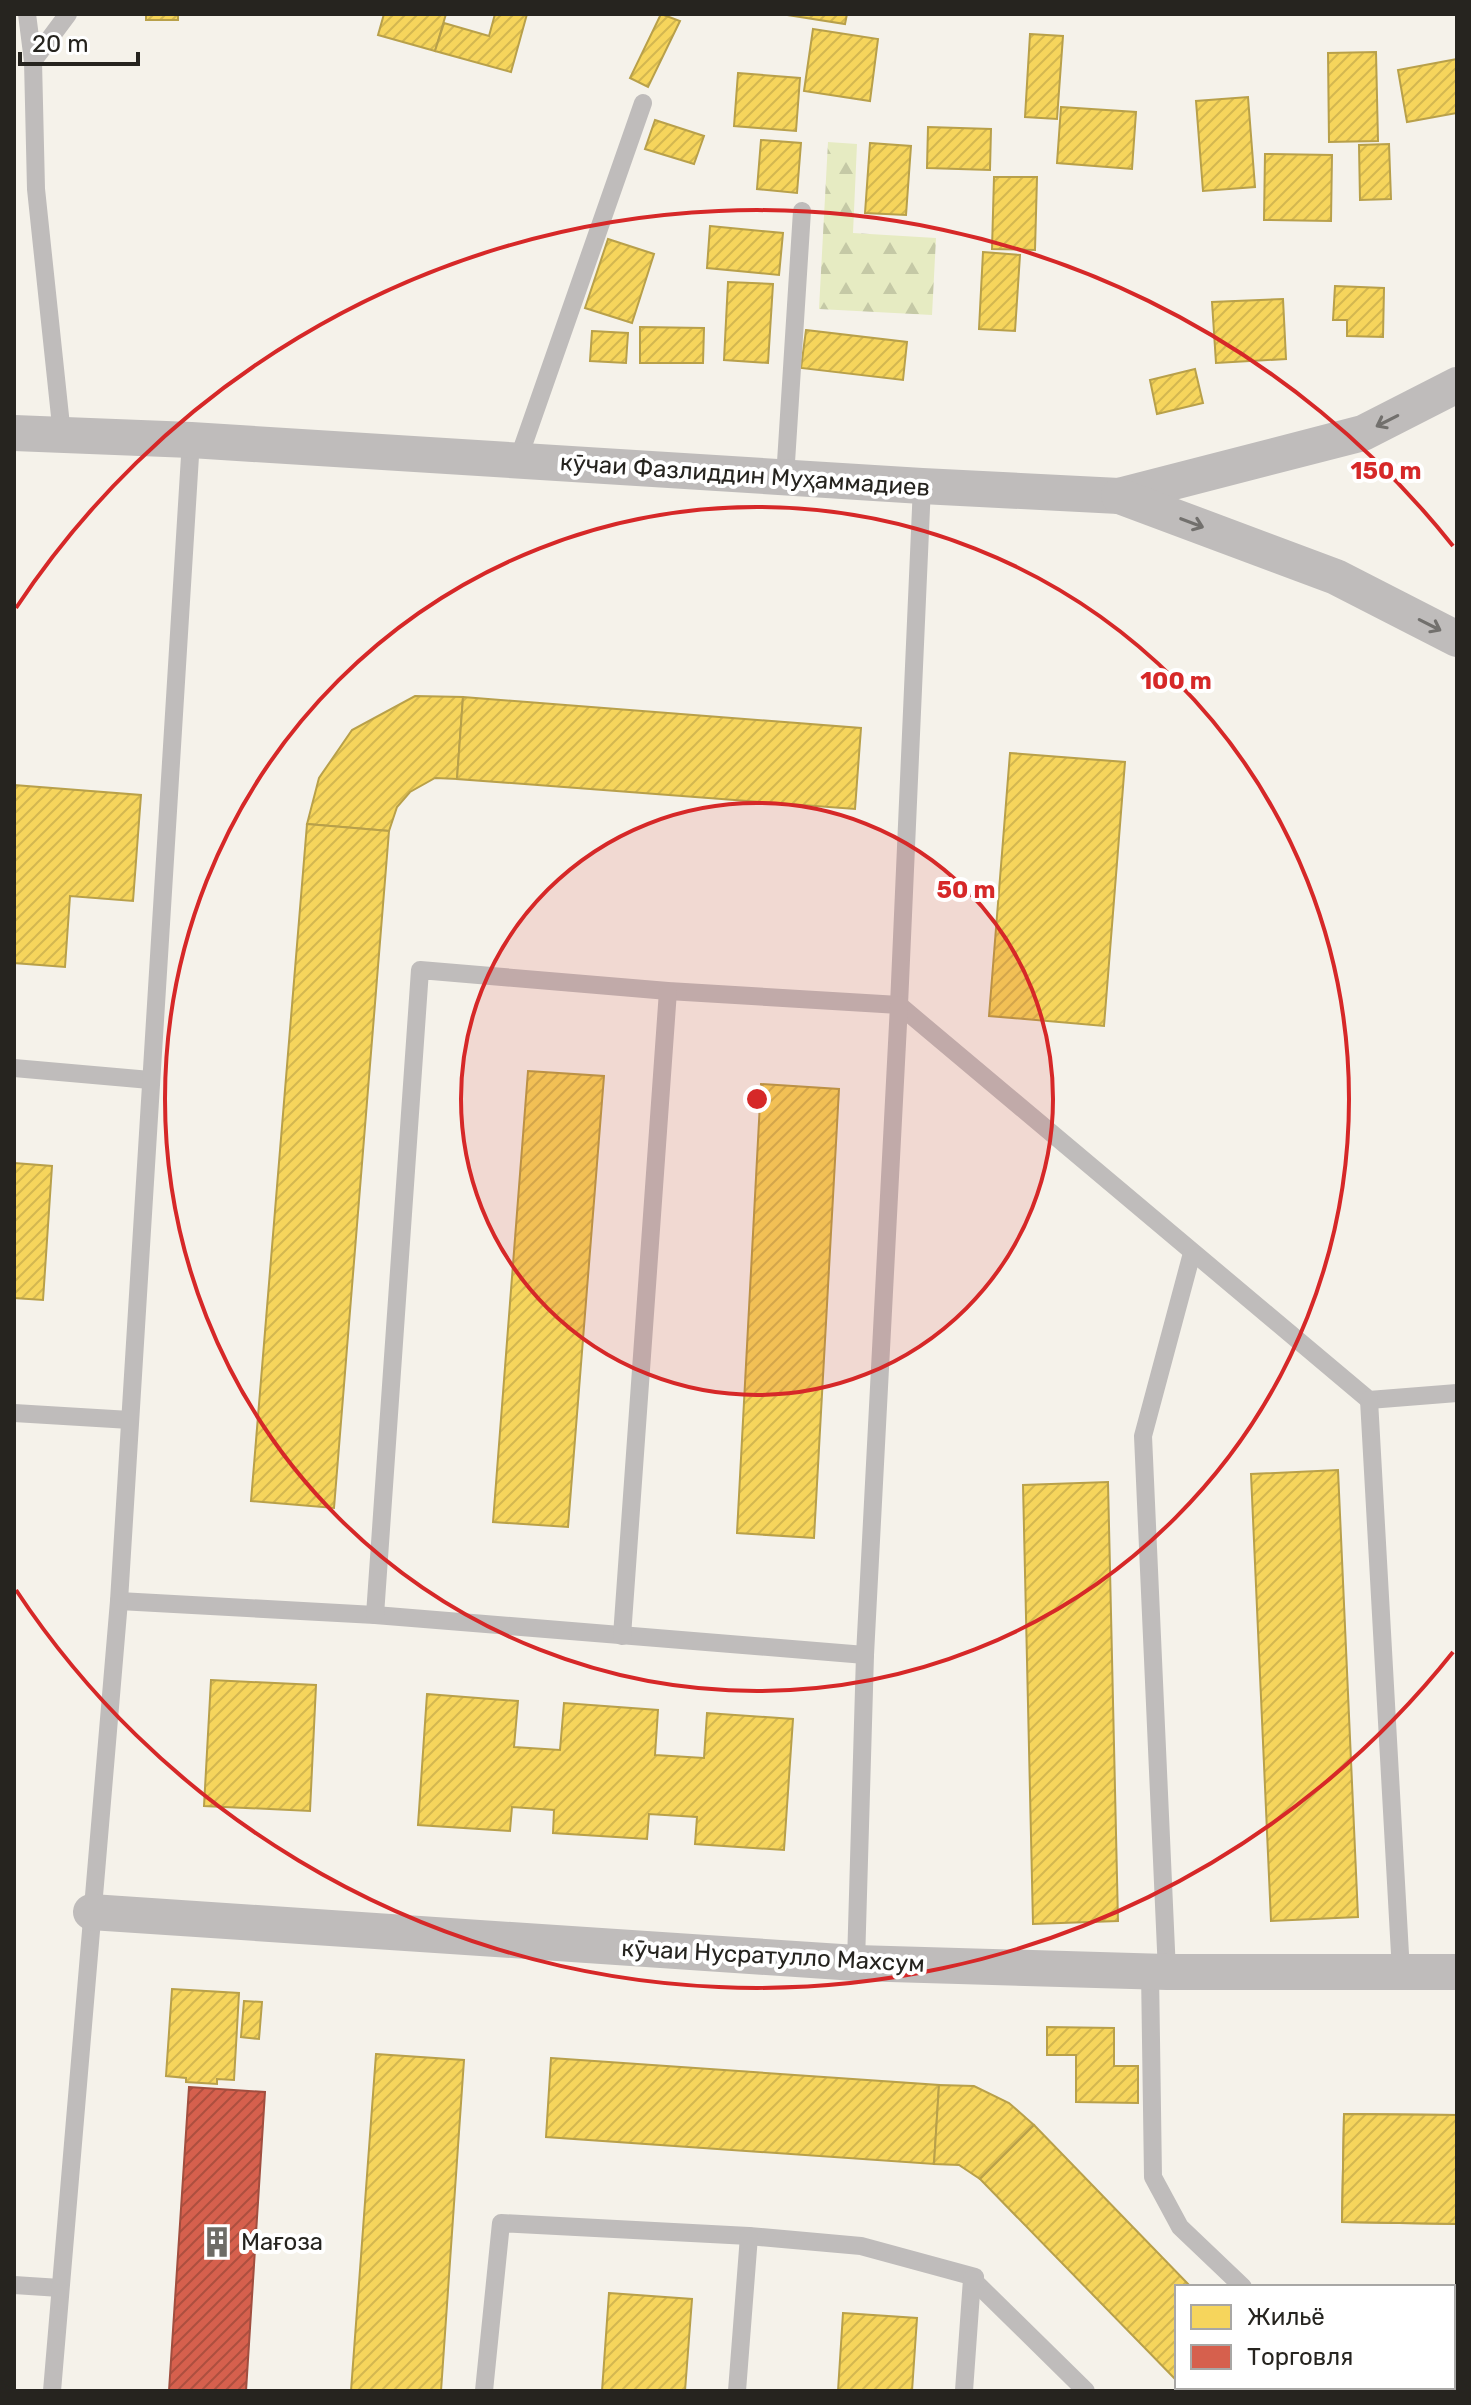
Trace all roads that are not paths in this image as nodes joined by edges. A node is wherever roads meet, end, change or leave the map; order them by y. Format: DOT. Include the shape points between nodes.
graph roads {
  1 [pos="27,14"];
  2 [pos="68,14"];
  3 [pos="33,61"];
  4 [pos="643,103"];
  5 [pos="802,211"];
  6 [pos="1457,385"];
  7 [pos="14,433"];
  8 [pos="62,435"];
  9 [pos="191,440"];
  10 [pos="518,460"];
  11 [pos="785,478"];
  12 [pos="922,486"];
  13 [pos="1119,496"];
  14 [pos="1457,639"];
  15 [pos="668,991"];
  16 [pos="899,1005"];
  17 [pos="14,1068"];
  18 [pos="150,1080"];
  19 [pos="1192,1253"];
  20 [pos="1457,1393"];
  21 [pos="1369,1400"];
  22 [pos="14,1413"];
  23 [pos="130,1420"];
  24 [pos="119,1601"];
  25 [pos="375,1615"];
  26 [pos="622,1636"];
  27 [pos="865,1655"];
  28 [pos="91,1912"];
  29 [pos="856,1963"];
  30 [pos="1159,1972"];
  31 [pos="1401,1972"];
  32 [pos="1457,1972"];
  33 [pos="749,2236"];
  34 [pos="972,2279"];
  35 [pos="14,2285"];
  36 [pos="1241,2285"];
  37 [pos="60,2288"];
  38 [pos="52,2391"];
  39 [pos="484,2391"];
  40 [pos="737,2391"];
  41 [pos="964,2391"];
  42 [pos="1086,2391"];
  1 -- 3 [label="lane"];
  2 -- 3 [label="lane"];
  3 -- 8 [label="lane" via="36,189"];
  4 -- 10 [label="lane"];
  5 -- 11 [label="lane"];
  6 -- 13 [label="street, кӯчаи Фазлиддин Муҳаммадиев, one-way" via="1363,433"];
  7 -- 8 [label="street, кӯчаи Фазлиддин Муҳаммадиев"];
  8 -- 9 [label="street, кӯчаи Фазлиддин Муҳаммадиев"];
  9 -- 10 [label="street, кӯчаи Фазлиддин Муҳаммадиев"];
  9 -- 18 [label="lane"];
  10 -- 11 [label="street, кӯчаи Фазлиддин Муҳаммадиев"];
  11 -- 12 [label="street, кӯчаи Фазлиддин Муҳаммадиев"];
  12 -- 13 [label="street, кӯчаи Фазлиддин Муҳаммадиев"];
  12 -- 16 [label="lane"];
  13 -- 14 [label="street, one-way" via="1336,577"];
  15 -- 16 [label="lane"];
  15 -- 25 [label="lane" via="420,970"];
  15 -- 26 [label="lane"];
  16 -- 19 [label="lane"];
  16 -- 27 [label="lane"];
  17 -- 18 [label="lane"];
  18 -- 23 [label="lane"];
  19 -- 21 [label="lane"];
  19 -- 30 [label="lane" via="1143,1436"];
  20 -- 21 [label="lane"];
  21 -- 31 [label="lane"];
  22 -- 23 [label="lane"];
  23 -- 24 [label="lane"];
  24 -- 25 [label="lane"];
  24 -- 28 [label="lane"];
  25 -- 26 [label="lane"];
  26 -- 27 [label="lane"];
  27 -- 29 [label="lane"];
  28 -- 29 [label="street, кӯчаи Нусратулло Махсум"];
  28 -- 37 [label="lane"];
  29 -- 30 [label="street, кӯчаи Нусратулло Махсум"];
  30 -- 31 [label="street, кӯчаи Нусратулло Махсум"];
  30 -- 36 [label="lane" via="1153,2177 1180,2227"];
  31 -- 32 [label="street, кӯчаи Нусратулло Махсум"];
  33 -- 34 [label="lane" via="861,2246"];
  33 -- 39 [label="lane" via="501,2223"];
  33 -- 40 [label="lane"];
  34 -- 41 [label="lane"];
  34 -- 42 [label="lane"];
  35 -- 37 [label="lane"];
  37 -- 38 [label="lane"];
}
